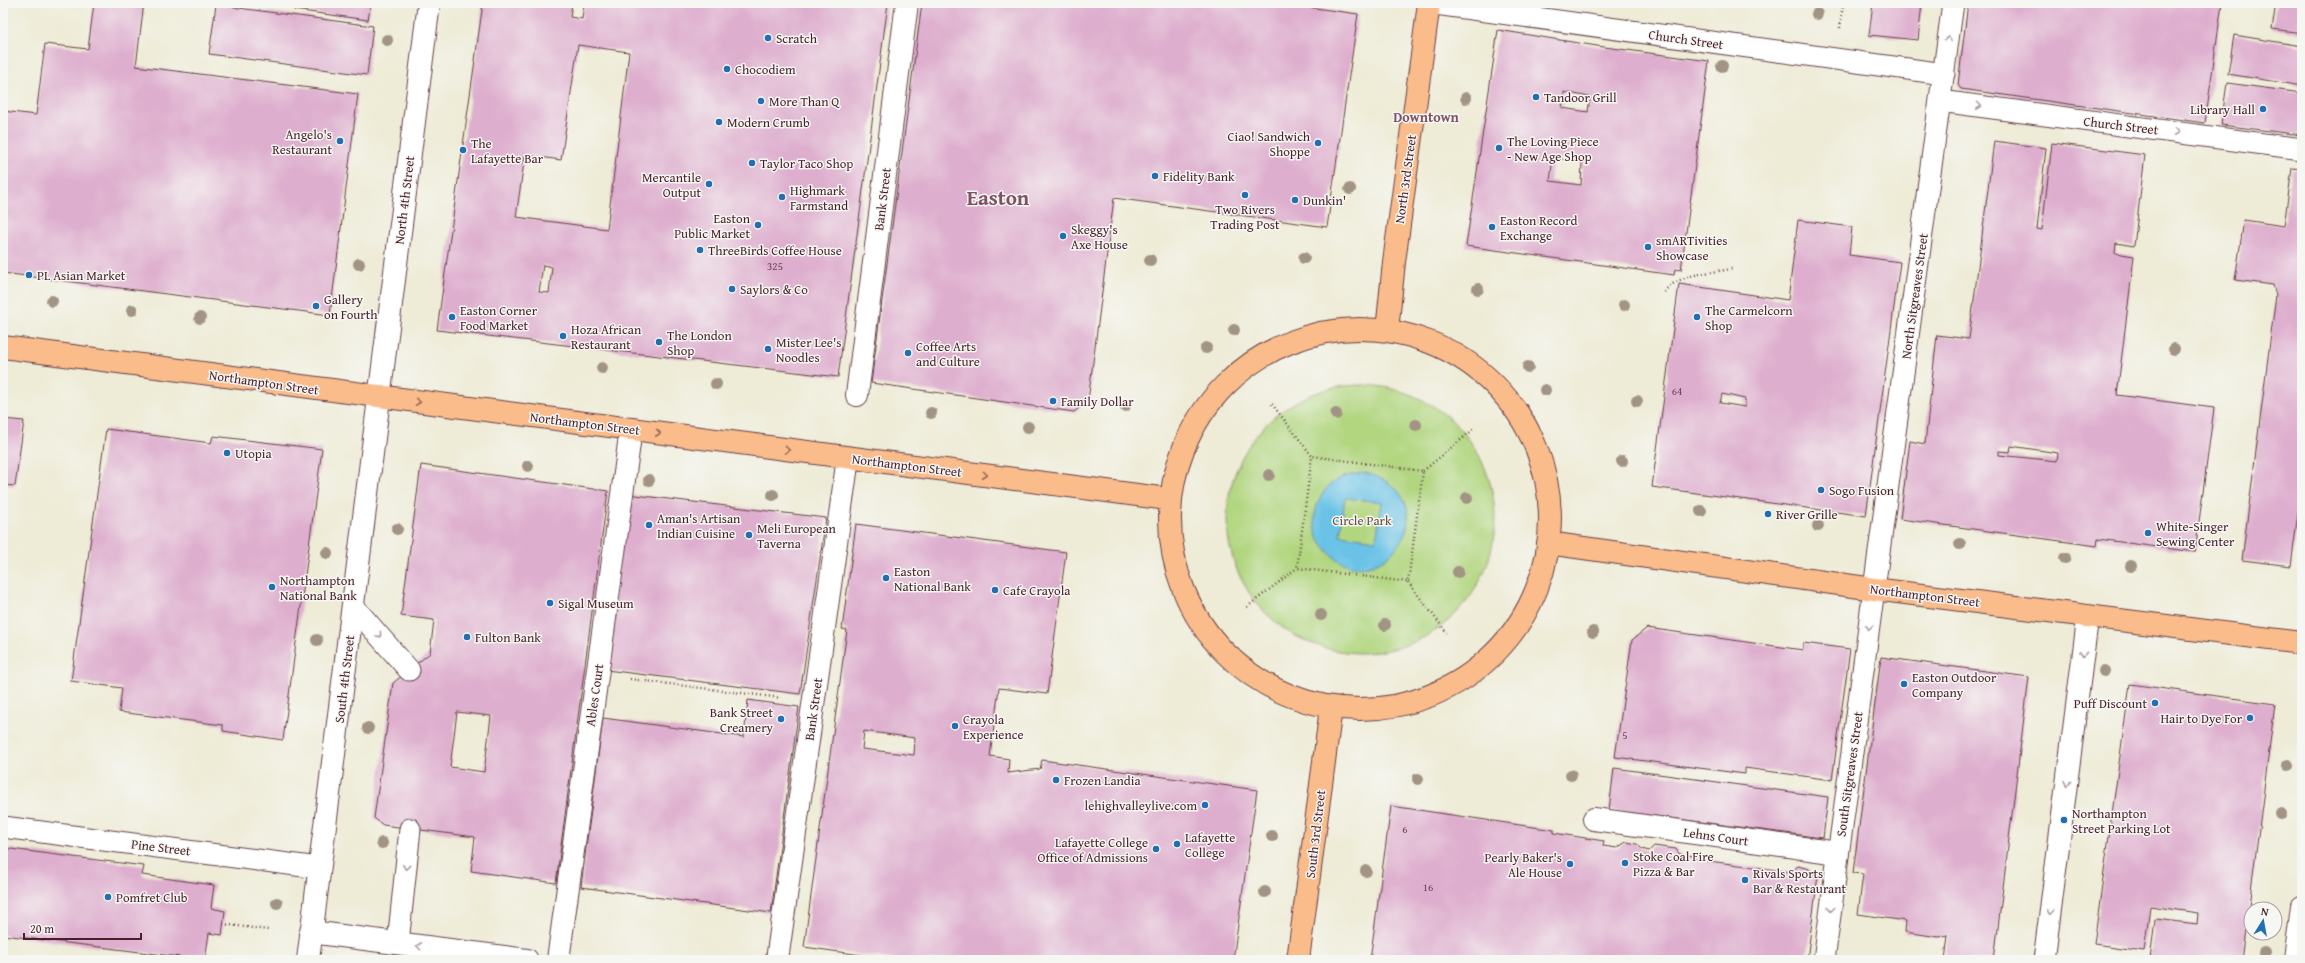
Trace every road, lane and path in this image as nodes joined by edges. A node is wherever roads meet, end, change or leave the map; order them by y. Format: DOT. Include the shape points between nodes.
graph roads {
  1 [pos="429,3"];
  2 [pos="907,3"];
  3 [pos="1429,3"];
  4 [pos="1843,3"];
  5 [pos="1953,3"];
  6 [pos="1840,32"];
  7 [pos="1944,74"];
  8 [pos="1940,101"];
  9 [pos="2302,149"];
  10 [pos="1732,269"];
  11 [pos="1664,292"];
  12 [pos="1387,331"];
  13 [pos="3,347"];
  14 [pos="857,395"];
  15 [pos="379,397"];
  16 [pos="1272,404"];
  17 [pos="631,429"];
  18 [pos="1474,430"];
  19 [pos="1312,456"];
  20 [pos="848,458"];
  21 [pos="1423,470"];
  22 [pos="1168,499"];
  23 [pos="1548,543"];
  24 [pos="1297,568"];
  25 [pos="1408,582"];
  26 [pos="1874,589"];
  27 [pos="353,606"];
  28 [pos="1247,607"];
  29 [pos="2088,616"];
  30 [pos="1447,633"];
  31 [pos="2302,643"];
  32 [pos="409,670"];
  33 [pos="596,674"];
  34 [pos="814,702"];
  35 [pos="1331,708"];
  36 [pos="1594,819"];
  37 [pos="3,827"];
  38 [pos="410,828"];
  39 [pos="1838,853"];
  40 [pos="319,868"];
  41 [pos="2302,907"];
  42 [pos="223,924"];
  43 [pos="268,930"];
  44 [pos="311,932"];
  45 [pos="398,944"];
  46 [pos="308,960"];
  47 [pos="527,960"];
  48 [pos="558,960"];
  49 [pos="777,960"];
  50 [pos="1298,960"];
  51 [pos="1824,960"];
  52 [pos="2044,960"];
  53 [pos="2295,960"];
  1 -- 15 [label="street, North 4th Street"];
  2 -- 14 [label="street, Bank Street"];
  3 -- 7 [label="lane, Church Street"];
  3 -- 12 [label="main road, North 3rd Street"];
  4 -- 6 [label="path"];
  7 -- 5 [label="lane, North Sitgreaves Street, one-way"];
  7 -- 8 [label="lane, North Sitgreaves Street"];
  8 -- 9 [label="lane, Church Street, one-way"];
  8 -- 26 [label="lane, North Sitgreaves Street"];
  10 -- 11 [label="path" via="1679,280"];
  12 -- 22 [label="main road" via="1362,328 1335,329 1291,341 1245,367 1205,409 1180,448"];
  12 -- 23 [label="main road" via="1435,345 1464,361 1495,383 1519,413 1540,459 1549,492"];
  13 -- 15 [label="main road, Northampton Street"];
  15 -- 17 [label="main road, Northampton Street, one-way"];
  15 -- 27 [label="street, South 4th Street"];
  16 -- 19 [label="path"];
  17 -- 20 [label="main road, Northampton Street, one-way"];
  17 -- 33 [label="street, Ables Court"];
  18 -- 21 [label="path"];
  19 -- 21 [label="path"];
  19 -- 24 [label="path"];
  20 -- 22 [label="main road, Northampton Street, one-way"];
  20 -- 34 [label="street, Bank Street"];
  21 -- 25 [label="path"];
  22 -- 35 [label="main road" via="1172,544 1188,595 1209,635 1247,672 1286,694"];
  23 -- 26 [label="main road, Northampton Street"];
  23 -- 35 [label="main road" via="1535,591 1522,617 1496,652 1481,667 1420,701 1383,711"];
  24 -- 25 [label="path"];
  24 -- 28 [label="path"];
  25 -- 30 [label="path"];
  26 -- 29 [label="main road, Northampton Street"];
  26 -- 39 [label="lane, South Sitgreaves Street, one-way"];
  27 -- 32 [label="lane, one-way"];
  27 -- 40 [label="street, South 4th Street"];
  29 -- 31 [label="main road, Northampton Street"];
  29 -- 52 [label="lane, one-way"];
  33 -- 34 [label="path"];
  33 -- 48 [label="street, Ables Court"];
  34 -- 49 [label="street, Bank Street"];
  35 -- 50 [label="main road, South 3rd Street"];
  36 -- 39 [label="street, Lehns Court"];
  37 -- 40 [label="lane, Pine Street"];
  38 -- 45 [label="lane, one-way"];
  39 -- 51 [label="lane, South Sitgreaves Street, one-way"];
  40 -- 44 [label="street, South 4th Street"];
  41 -- 53 [label="street"];
  42 -- 43 [label="path"];
  44 -- 45 [label="street"];
  44 -- 46 [label="street, South 4th Street"];
  47 -- 45 [label="street, one-way"];
}
